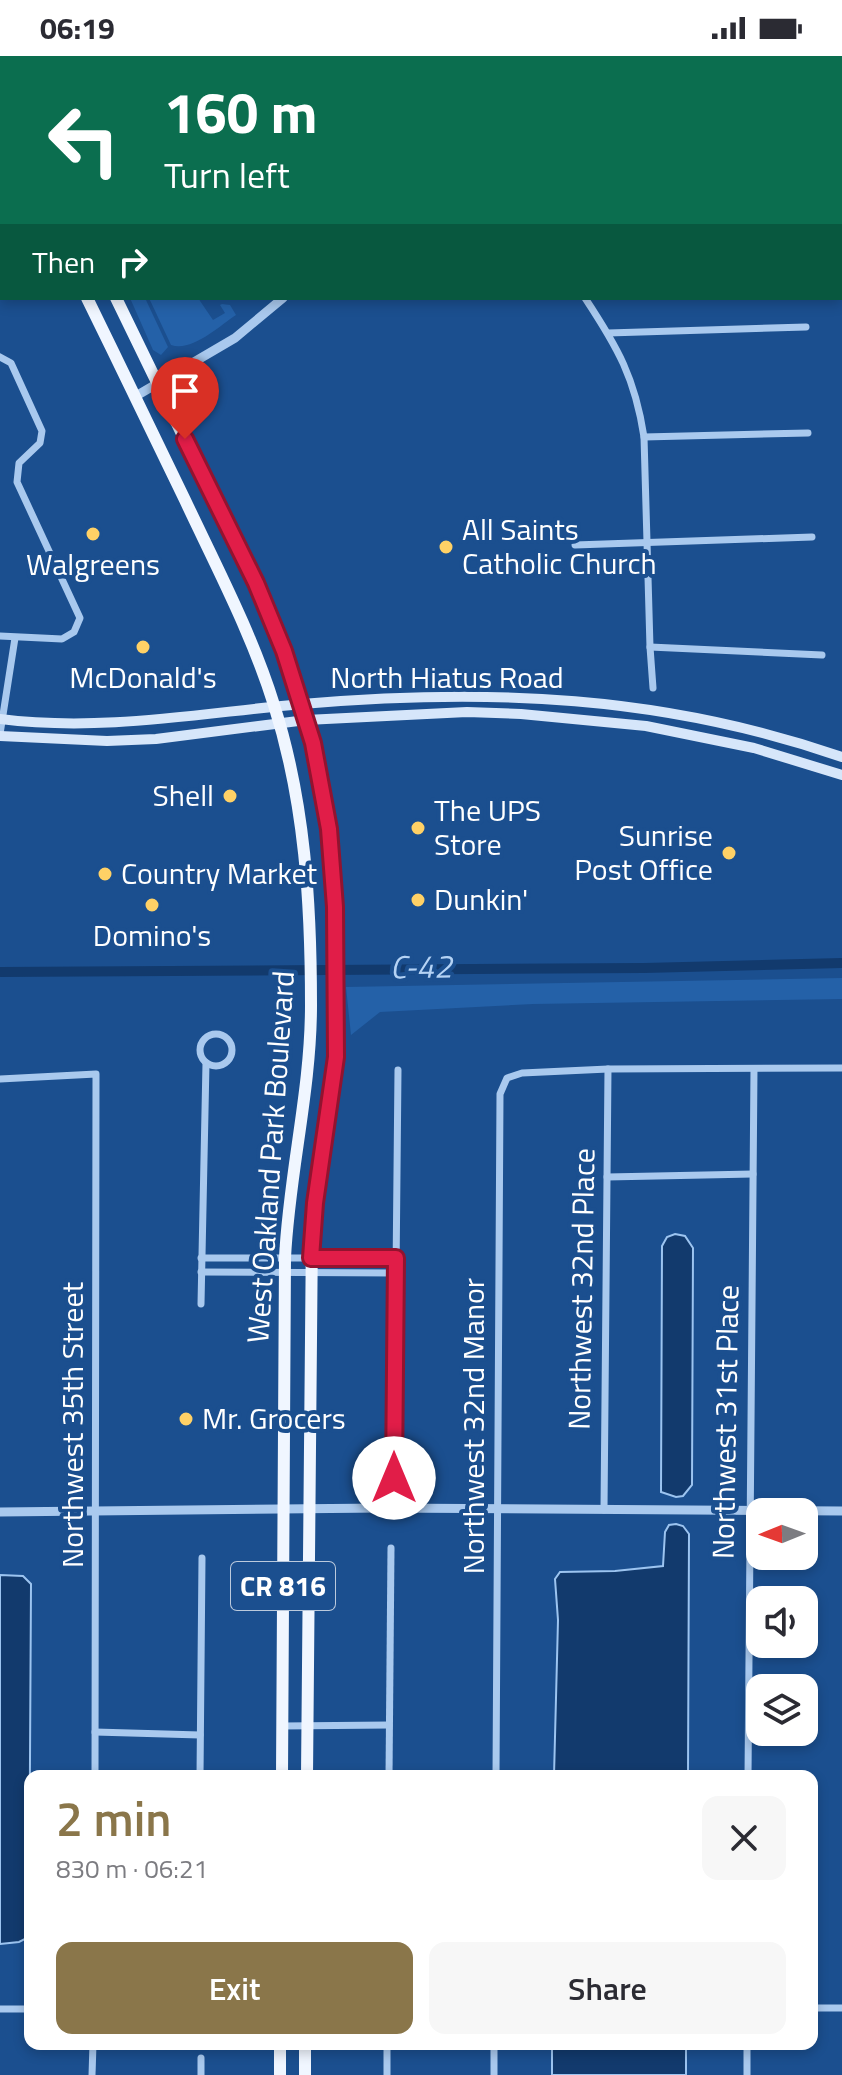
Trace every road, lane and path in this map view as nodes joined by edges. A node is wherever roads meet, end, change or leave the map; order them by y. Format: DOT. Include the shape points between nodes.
graph roads {
  1 [pos="88,300"];
  2 [pos="117,300"];
  3 [pos="281,300"];
  4 [pos="586,300"];
  5 [pos="806,327"];
  6 [pos="608,333"];
  7 [pos="0,357"];
  8 [pos="159,384"];
  9 [pos="136,396"];
  10 [pos="808,433"];
  11 [pos="644,437"];
  12 [pos="812,537"];
  13 [pos="646,543"];
  14 [pos="575,545"];
  15 [pos="0,636"];
  16 [pos="15,638"];
  17 [pos="0,642"];
  18 [pos="650,647"];
  19 [pos="822,655"];
  20 [pos="653,688"];
  21 [pos="302,704"];
  22 [pos="275,707"];
  23 [pos="1,719"];
  24 [pos="306,720"];
  25 [pos="279,722"];
  26 [pos="0,735"];
  27 [pos="842,757"];
  28 [pos="842,775"];
  29 [pos="206,1063"];
  30 [pos="842,1068"];
  31 [pos="608,1069"];
  32 [pos="754,1069"];
  33 [pos="398,1070"];
  34 [pos="0,1079"];
  35 [pos="753,1174"];
  36 [pos="607,1177"];
  37 [pos="201,1258"];
  38 [pos="285,1258"];
  39 [pos="311,1258"];
  40 [pos="396,1258"];
  41 [pos="201,1272"];
  42 [pos="285,1273"];
  43 [pos="311,1273"];
  44 [pos="396,1273"];
  45 [pos="201,1304"];
  46 [pos="394,1478"];
  47 [pos="749,1498"];
  48 [pos="308,1508"];
  49 [pos="283,1509"];
  50 [pos="498,1509"];
  51 [pos="604,1510"];
  52 [pos="746,1510"];
  53 [pos="97,1511"];
  54 [pos="818,1511"];
  55 [pos="842,1511"];
  56 [pos="0,1512"];
  57 [pos="391,1548"];
  58 [pos="202,1558"];
  59 [pos="749,1570"];
  60 [pos="389,1725"];
  61 [pos="282,1726"];
  62 [pos="308,1726"];
  63 [pos="95,1732"];
  64 [pos="200,1735"];
  65 [pos="95,1770"];
  66 [pos="200,1770"];
  67 [pos="282,1770"];
  68 [pos="307,1770"];
  69 [pos="389,1770"];
  70 [pos="496,1770"];
  71 [pos="748,1770"];
  72 [pos="818,2008"];
  73 [pos="842,2008"];
  74 [pos="0,2009"];
  75 [pos="24,2009"];
  76 [pos="93,2050"];
  77 [pos="280,2050"];
  78 [pos="305,2050"];
  79 [pos="387,2050"];
  80 [pos="494,2050"];
  81 [pos="747,2050"];
  82 [pos="201,2058"];
  83 [pos="92,2075"];
  84 [pos="201,2075"];
  85 [pos="280,2075"];
  86 [pos="305,2075"];
  87 [pos="387,2075"];
  88 [pos="494,2075"];
  89 [pos="747,2075"];
  1 -- 9 [label="main road, West Oakland Park Boulevard / CR 816"];
  2 -- 8 [label="main road, West Oakland Park Boulevard / CR 816"];
  3 -- 8 [label="street" via="235,338"];
  4 -- 6 [label="street"];
  5 -- 6 [label="street"];
  6 -- 11 [label="street" via="630,376"];
  7 -- 16 [label="street" via="11,363 42,431 40,443 19,463 17,482 77,608 79,623 65,638"];
  8 -- 9 [label="street"];
  8 -- 21 [label="main road, West Oakland Park Boulevard / CR 816" via="273,621"];
  9 -- 22 [label="main road, West Oakland Park Boulevard / CR 816" via="232,597"];
  10 -- 11 [label="street"];
  11 -- 13 [label="street"];
  12 -- 13 [label="street"];
  13 -- 14 [label="street"];
  13 -- 18 [label="street"];
  15 -- 16 [label="street"];
  15 -- 17 [label="street"];
  16 -- 23 [label="street"];
  18 -- 19 [label="street"];
  18 -- 20 [label="street"];
  21 -- 22 [label="main road, North Hiatus Road"];
  21 -- 24 [label="main road, West Oakland Park Boulevard / CR 816"];
  21 -- 27 [label="main road, North Hiatus Road" via="500,695 583,701 759,731"];
  22 -- 23 [label="main road, North Hiatus Road" via="158,721 62,724"];
  22 -- 25 [label="main road, West Oakland Park Boulevard / CR 816"];
  23 -- 26 [label="street"];
  24 -- 25 [label="main road, North Hiatus Road"];
  24 -- 28 [label="main road, North Hiatus Road" via="467,712 637,725 754,748"];
  24 -- 39 [label="main road, West Oakland Park Boulevard / CR 816" via="329,829 335,932 334,1082"];
  25 -- 26 [label="main road, North Hiatus Road" via="156,739 60,741"];
  25 -- 38 [label="main road, West Oakland Park Boulevard / CR 816" via="303,842 311,1003 309,1072"];
  29 -- 29 [label="street" via="202,1042 214,1034 224,1037 231,1045 229,1060 215,1067"];
  29 -- 37 [label="street"];
  30 -- 32 [label="street"];
  31 -- 32 [label="street"];
  31 -- 36 [label="street, Northwest 32nd Place"];
  31 -- 50 [label="street, Northwest 32nd Manor" via="522,1073 507,1078 500,1094"];
  32 -- 35 [label="street, Northwest 31st Place"];
  33 -- 40 [label="street"];
  34 -- 53 [label="street, Northwest 35th Street" via="96,1074"];
  35 -- 36 [label="street"];
  35 -- 47 [label="street, Northwest 31st Place"];
  36 -- 51 [label="street, Northwest 32nd Place"];
  37 -- 38 [label="street"];
  37 -- 41 [label="street"];
  38 -- 39 [label="street"];
  38 -- 42 [label="main road, West Oakland Park Boulevard / CR 816"];
  39 -- 40 [label="street"];
  39 -- 43 [label="main road, West Oakland Park Boulevard / CR 816"];
  40 -- 44 [label="street"];
  41 -- 42 [label="street"];
  41 -- 45 [label="street"];
  42 -- 43 [label="street"];
  42 -- 49 [label="main road, West Oakland Park Boulevard / CR 816"];
  43 -- 44 [label="street"];
  43 -- 48 [label="main road, West Oakland Park Boulevard / CR 816"];
  44 -- 46 [label="street"];
  48 -- 49 [label="street"];
  48 -- 50 [label="street"];
  48 -- 62 [label="main road, West Oakland Park Boulevard / CR 816"];
  49 -- 53 [label="street"];
  49 -- 61 [label="main road, West Oakland Park Boulevard / CR 816"];
  50 -- 51 [label="street"];
  50 -- 70 [label="street, Northwest 32nd Manor"];
  51 -- 52 [label="street"];
  53 -- 56 [label="street"];
  53 -- 63 [label="street, Northwest 35th Street"];
  54 -- 55 [label="street"];
  57 -- 60 [label="street"];
  58 -- 64 [label="street"];
  59 -- 71 [label="street, Northwest 31st Place"];
  60 -- 62 [label="street"];
  60 -- 69 [label="street"];
  61 -- 62 [label="street"];
  61 -- 67 [label="main road, West Oakland Park Boulevard / CR 816"];
  62 -- 68 [label="main road, West Oakland Park Boulevard / CR 816"];
  63 -- 64 [label="street"];
  63 -- 65 [label="street, Northwest 35th Street"];
  64 -- 66 [label="street"];
  72 -- 73 [label="street"];
  74 -- 75 [label="street"];
  76 -- 83 [label="street"];
  77 -- 85 [label="main road"];
  78 -- 86 [label="main road"];
  79 -- 87 [label="street"];
  80 -- 88 [label="street"];
  81 -- 89 [label="street"];
  82 -- 84 [label="street"];
}
